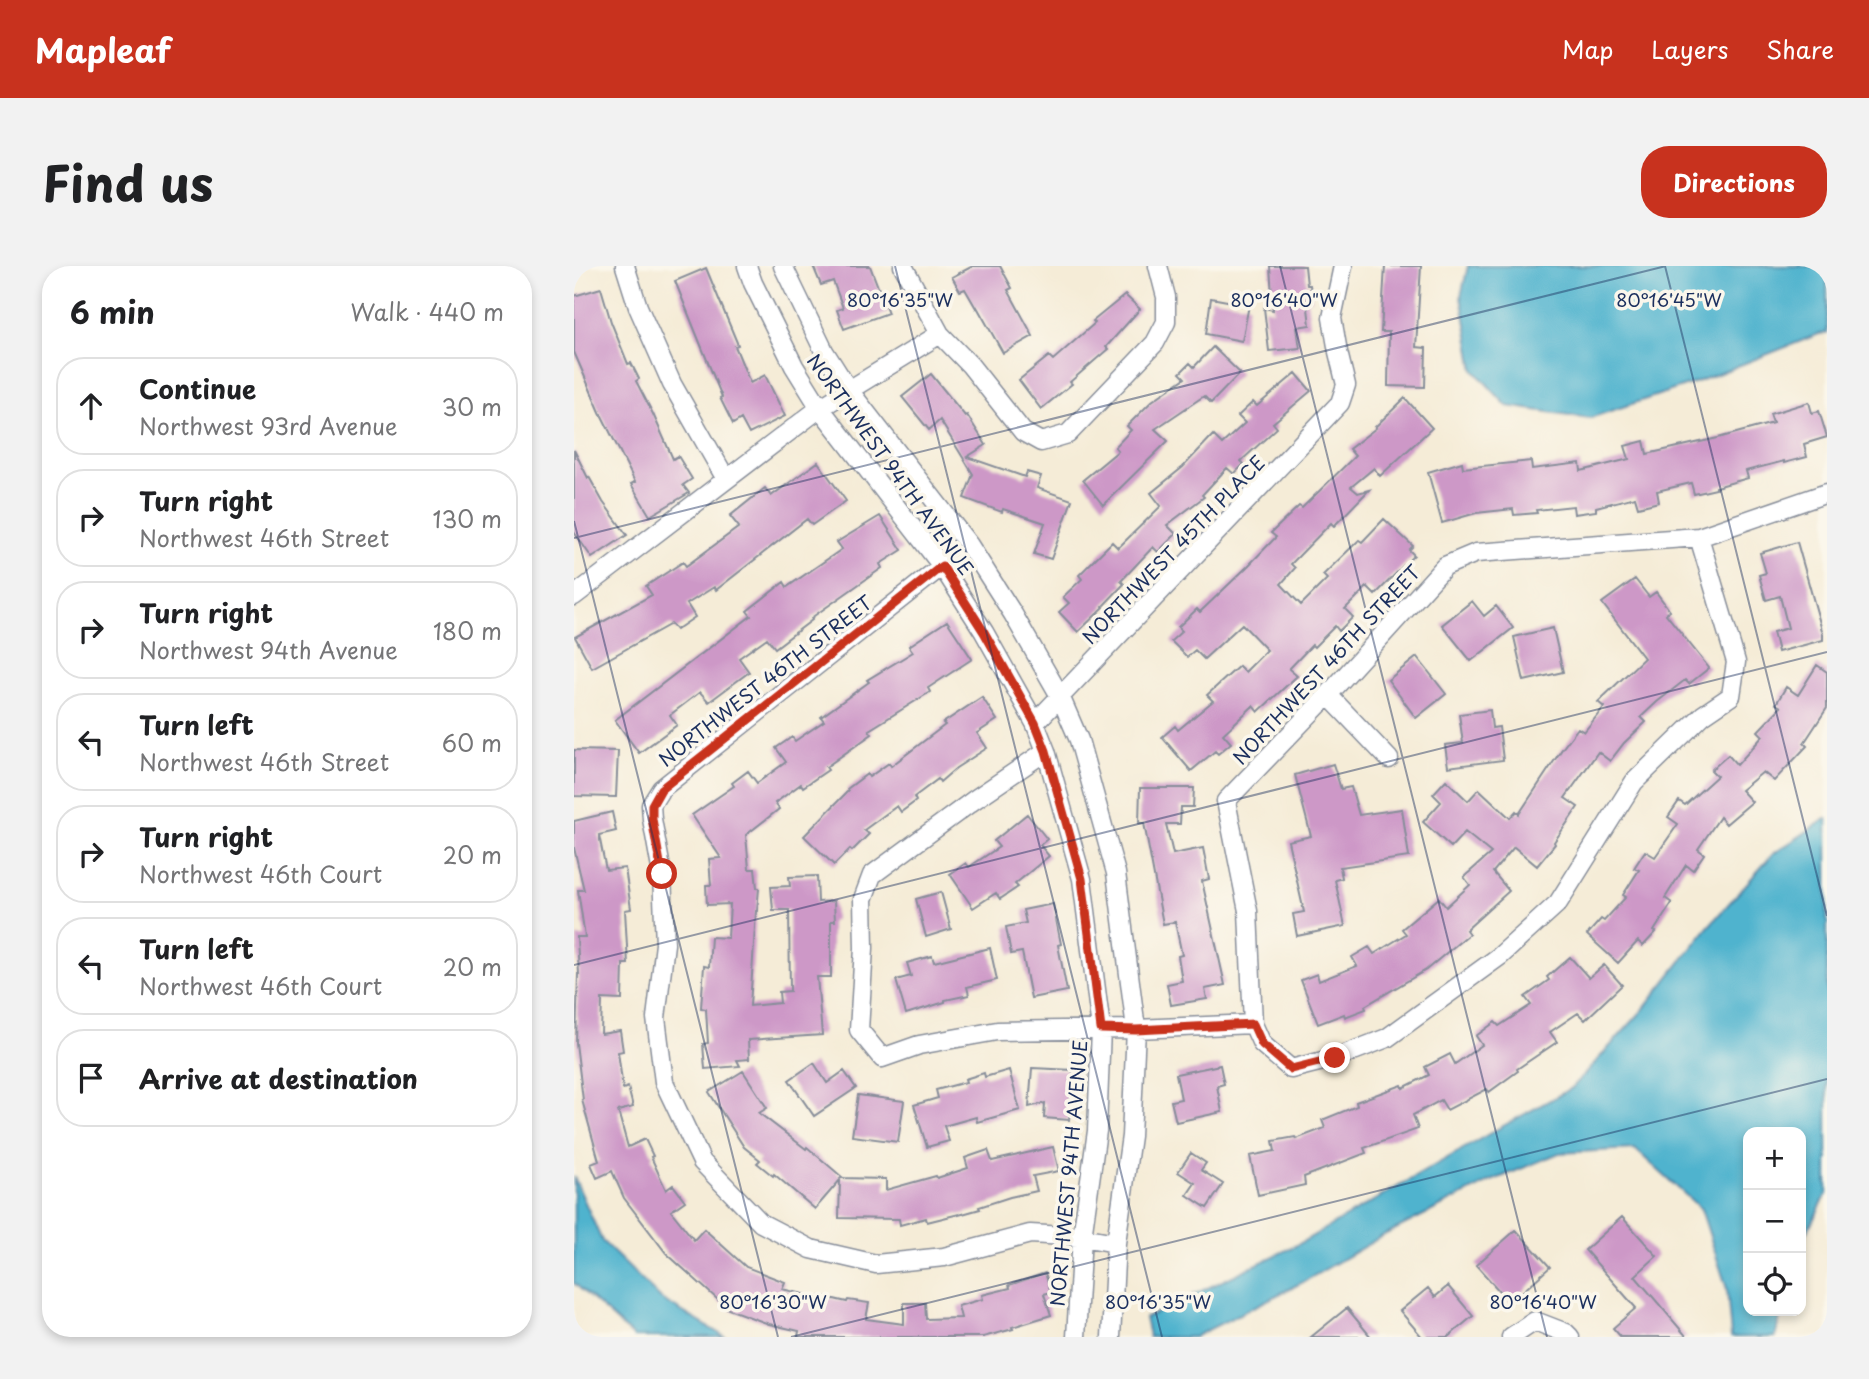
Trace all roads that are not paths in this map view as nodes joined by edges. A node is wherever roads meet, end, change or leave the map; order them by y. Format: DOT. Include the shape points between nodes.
graph roads {
  1 [pos="625,266"];
  2 [pos="747,266"];
  3 [pos="783,266"];
  4 [pos="903,266"];
  5 [pos="1158,266"];
  6 [pos="1343,266"];
  7 [pos="940,334"];
  8 [pos="848,390"];
  9 [pos="820,408"];
  10 [pos="726,479"];
  11 [pos="1827,493"];
  12 [pos="1699,537"];
  13 [pos="942,566"];
  14 [pos="574,596"];
  15 [pos="1328,695"];
  16 [pos="1060,696"];
  17 [pos="1035,723"];
  18 [pos="1046,751"];
  19 [pos="1389,759"];
  20 [pos="1253,1024"];
  21 [pos="1101,1029"];
  22 [pos="1136,1030"];
  23 [pos="1082,1237"];
  24 [pos="1116,1243"];
  25 [pos="1568,1335"];
  26 [pos="1076,1337"];
  27 [pos="1111,1337"];
  28 [pos="1511,1337"];
  1 -- 10 [label="street" via="672,384"];
  2 -- 9 [label="street, NORTHWEST 94TH AVENUE" via="794,366"];
  3 -- 8 [label="street, NORTHWEST 94TH AVENUE"];
  4 -- 7 [label="street"];
  5 -- 7 [label="street" via="1166,296 1166,322 1155,343 1068,434 1041,442 1023,432"];
  6 -- 16 [label="street, NORTHWEST 45TH PLACE" via="1332,318 1346,385 1340,403"];
  7 -- 8 [label="street"];
  8 -- 9 [label="street"];
  8 -- 16 [label="street, NORTHWEST 94TH AVENUE" via="969,545"];
  9 -- 10 [label="street"];
  9 -- 13 [label="street, NORTHWEST 94TH AVENUE"];
  10 -- 14 [label="street"];
  11 -- 12 [label="street, NORTHWEST 46TH STREET"];
  12 -- 15 [label="street, NORTHWEST 46TH STREET" via="1465,557 1445,566"];
  12 -- 20 [label="street" via="1736,662 1731,696 1703,715 1634,782 1558,903 1500,956 1387,1038 1291,1069 1262,1044"];
  13 -- 17 [label="street, NORTHWEST 94TH AVENUE"];
  13 -- 23 [label="street, NORTHWEST 46TH STREET" via="661,789 652,805 662,874 665,944 656,1018 664,1082 702,1162 761,1223 811,1249 876,1264 944,1257 1030,1234"];
  15 -- 19 [label="street"];
  15 -- 20 [label="street, NORTHWEST 46TH STREET" via="1226,801 1248,911"];
  16 -- 17 [label="street, NORTHWEST 45TH PLACE"];
  16 -- 22 [label="street, NORTHWEST 94TH AVENUE" via="1079,740 1116,873"];
  17 -- 18 [label="street, NORTHWEST 94TH AVENUE"];
  18 -- 21 [label="street, NORTHWEST 94TH AVENUE" via="1082,879"];
  18 -- 21 [label="street" via="872,874 863,899 859,1030 882,1058 919,1045 998,1031"];
  20 -- 22 [label="street"];
  21 -- 22 [label="street"];
  21 -- 23 [label="street, NORTHWEST 94TH AVENUE" via="1097,1131"];
  22 -- 24 [label="street, NORTHWEST 94TH AVENUE" via="1131,1136"];
  23 -- 24 [label="street"];
  23 -- 26 [label="street, NORTHWEST 94TH AVENUE"];
  24 -- 27 [label="street, NORTHWEST 94TH AVENUE"];
  25 -- 28 [label="street" via="1535,1321"];
}
